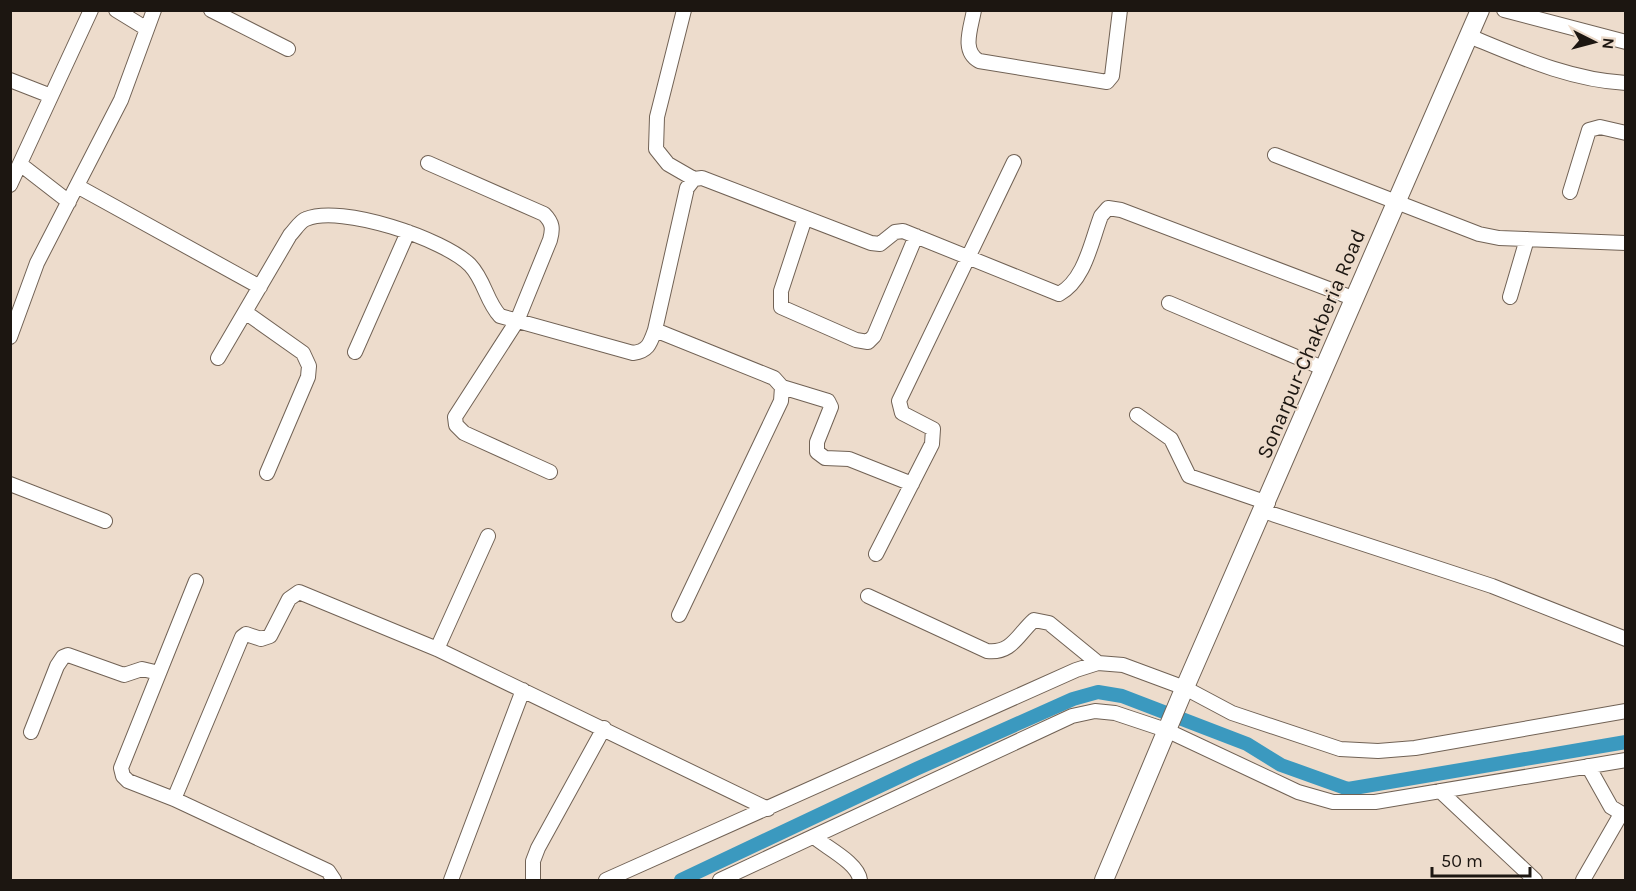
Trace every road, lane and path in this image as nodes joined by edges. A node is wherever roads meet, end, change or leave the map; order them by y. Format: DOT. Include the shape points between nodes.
graph roads {
  1 [pos="91,10"];
  2 [pos="116,10"];
  3 [pos="154,10"];
  4 [pos="211,10"];
  5 [pos="684,10"];
  6 [pos="974,10"];
  7 [pos="1120,10"];
  8 [pos="1480,10"];
  9 [pos="1504,10"];
  10 [pos="147,30"];
  11 [pos="1469,36"];
  12 [pos="1626,42"];
  13 [pos="288,49"];
  14 [pos="10,80"];
  15 [pos="1626,84"];
  16 [pos="51,96"];
  17 [pos="1626,133"];
  18 [pos="1275,155"];
  19 [pos="1014,162"];
  20 [pos="428,163"];
  21 [pos="20,164"];
  22 [pos="694,180"];
  23 [pos="10,185"];
  24 [pos="77,186"];
  25 [pos="1570,192"];
  26 [pos="1397,201"];
  27 [pos="69,202"];
  28 [pos="805,218"];
  29 [pos="408,232"];
  30 [pos="916,236"];
  31 [pos="1527,238"];
  32 [pos="1626,243"];
  33 [pos="969,259"];
  34 [pos="260,287"];
  35 [pos="1510,297"];
  36 [pos="1355,299"];
  37 [pos="1169,303"];
  38 [pos="245,312"];
  39 [pos="517,321"];
  40 [pos="655,330"];
  41 [pos="10,337"];
  42 [pos="355,352"];
  43 [pos="218,358"];
  44 [pos="1325,369"];
  45 [pos="782,387"];
  46 [pos="1137,415"];
  47 [pos="550,472"];
  48 [pos="267,473"];
  49 [pos="10,484"];
  50 [pos="912,484"];
  51 [pos="1266,507"];
  52 [pos="105,521"];
  53 [pos="488,536"];
  54 [pos="876,554"];
  55 [pos="196,581"];
  56 [pos="868,596"];
  57 [pos="679,615"];
  58 [pos="1626,639"];
  59 [pos="437,649"];
  60 [pos="1098,663"];
  61 [pos="159,673"];
  62 [pos="523,690"];
  63 [pos="1183,691"];
  64 [pos="1626,711"];
  65 [pos="604,728"];
  66 [pos="1168,728"];
  67 [pos="31,732"];
  68 [pos="1626,760"];
  69 [pos="1588,766"];
  70 [pos="1440,791"];
  71 [pos="174,799"];
  72 [pos="768,809"];
  73 [pos="1623,815"];
  74 [pos="814,837"];
  75 [pos="334,880"];
  76 [pos="452,880"];
  77 [pos="533,880"];
  78 [pos="606,880"];
  79 [pos="720,880"];
  80 [pos="860,880"];
  81 [pos="1104,880"];
  82 [pos="1534,880"];
  83 [pos="1583,880"];
  1 -- 16 [label="street"];
  2 -- 10 [label="street"];
  3 -- 10 [label="street"];
  4 -- 13 [label="street"];
  5 -- 22 [label="street" via="657,117 656,149 668,164"];
  6 -- 7 [label="street" via="968,50 979,61 1107,82 1112,76"];
  8 -- 11 [label="main road, Sonarpur-Chakberia Road"];
  9 -- 12 [label="street"];
  10 -- 24 [label="street" via="121,100"];
  11 -- 15 [label="street" via="1557,71"];
  11 -- 26 [label="main road, Sonarpur-Chakberia Road"];
  14 -- 16 [label="street"];
  16 -- 21 [label="street"];
  17 -- 25 [label="street" via="1600,127 1589,130"];
  18 -- 26 [label="street"];
  19 -- 33 [label="street"];
  20 -- 39 [label="street" via="544,214 551,221 550,240"];
  21 -- 23 [label="street"];
  21 -- 27 [label="street"];
  22 -- 28 [label="street" via="702,178"];
  22 -- 40 [label="street" via="687,188"];
  24 -- 27 [label="street"];
  24 -- 34 [label="street"];
  26 -- 31 [label="street" via="1479,234"];
  26 -- 36 [label="main road, Sonarpur-Chakberia Road"];
  27 -- 41 [label="street" via="38,263"];
  28 -- 30 [label="street" via="871,243 880,244 895,232"];
  28 -- 30 [label="street" via="781,291 781,307 867,342 874,336"];
  29 -- 34 [label="street" via="340,217 318,215 303,219"];
  29 -- 39 [label="street" via="453,252 470,265 483,281 490,305 500,316"];
  29 -- 42 [label="street"];
  30 -- 33 [label="street"];
  31 -- 32 [label="street"];
  31 -- 35 [label="street"];
  33 -- 36 [label="street" via="1059,294 1078,278 1101,216 1108,208"];
  33 -- 50 [label="street" via="899,401 902,413 933,429 934,434"];
  34 -- 38 [label="street"];
  36 -- 44 [label="main road, Sonarpur-Chakberia Road"];
  37 -- 44 [label="street"];
  38 -- 43 [label="street"];
  38 -- 48 [label="street" via="303,353 309,366"];
  39 -- 40 [label="street" via="633,353 644,351"];
  39 -- 47 [label="street" via="458,409 456,425 464,433"];
  40 -- 45 [label="street" via="774,378"];
  44 -- 51 [label="main road, Sonarpur-Chakberia Road"];
  45 -- 50 [label="street" via="828,401 831,407 817,442 817,452 825,458 849,459"];
  45 -- 57 [label="street" via="781,401"];
  46 -- 51 [label="street" via="1171,439 1190,476"];
  49 -- 52 [label="street"];
  50 -- 54 [label="street"];
  51 -- 58 [label="street" via="1492,586"];
  51 -- 63 [label="main road, Sonarpur-Chakberia Road"];
  53 -- 59 [label="street"];
  55 -- 61 [label="street"];
  56 -- 60 [label="street" via="987,651 1010,648 1034,620 1042,620"];
  59 -- 62 [label="street"];
  59 -- 71 [label="street" via="305,593 293,593 270,636 242,637"];
  60 -- 63 [label="street" via="1124,665"];
  60 -- 72 [label="street"];
  61 -- 67 [label="street" via="142,669 124,675 68,654 57,666"];
  61 -- 71 [label="street" via="121,768 128,781"];
  62 -- 65 [label="street"];
  62 -- 76 [label="street"];
  63 -- 64 [label="street" via="1277,730 1340,749 1378,752"];
  63 -- 66 [label="main road, Sonarpur-Chakberia Road"];
  65 -- 72 [label="street"];
  65 -- 77 [label="street" via="538,848"];
  66 -- 70 [label="street" via="1298,792 1333,802 1375,802"];
  66 -- 74 [label="street" via="1115,713 1095,711 1072,716"];
  66 -- 81 [label="main road"];
  68 -- 69 [label="street"];
  69 -- 70 [label="street"];
  69 -- 73 [label="street" via="1611,807"];
  70 -- 82 [label="street"];
  71 -- 75 [label="street" via="328,871"];
  72 -- 78 [label="street"];
  73 -- 83 [label="street"];
  74 -- 79 [label="street"];
  74 -- 80 [label="street" via="853,867"];
}
